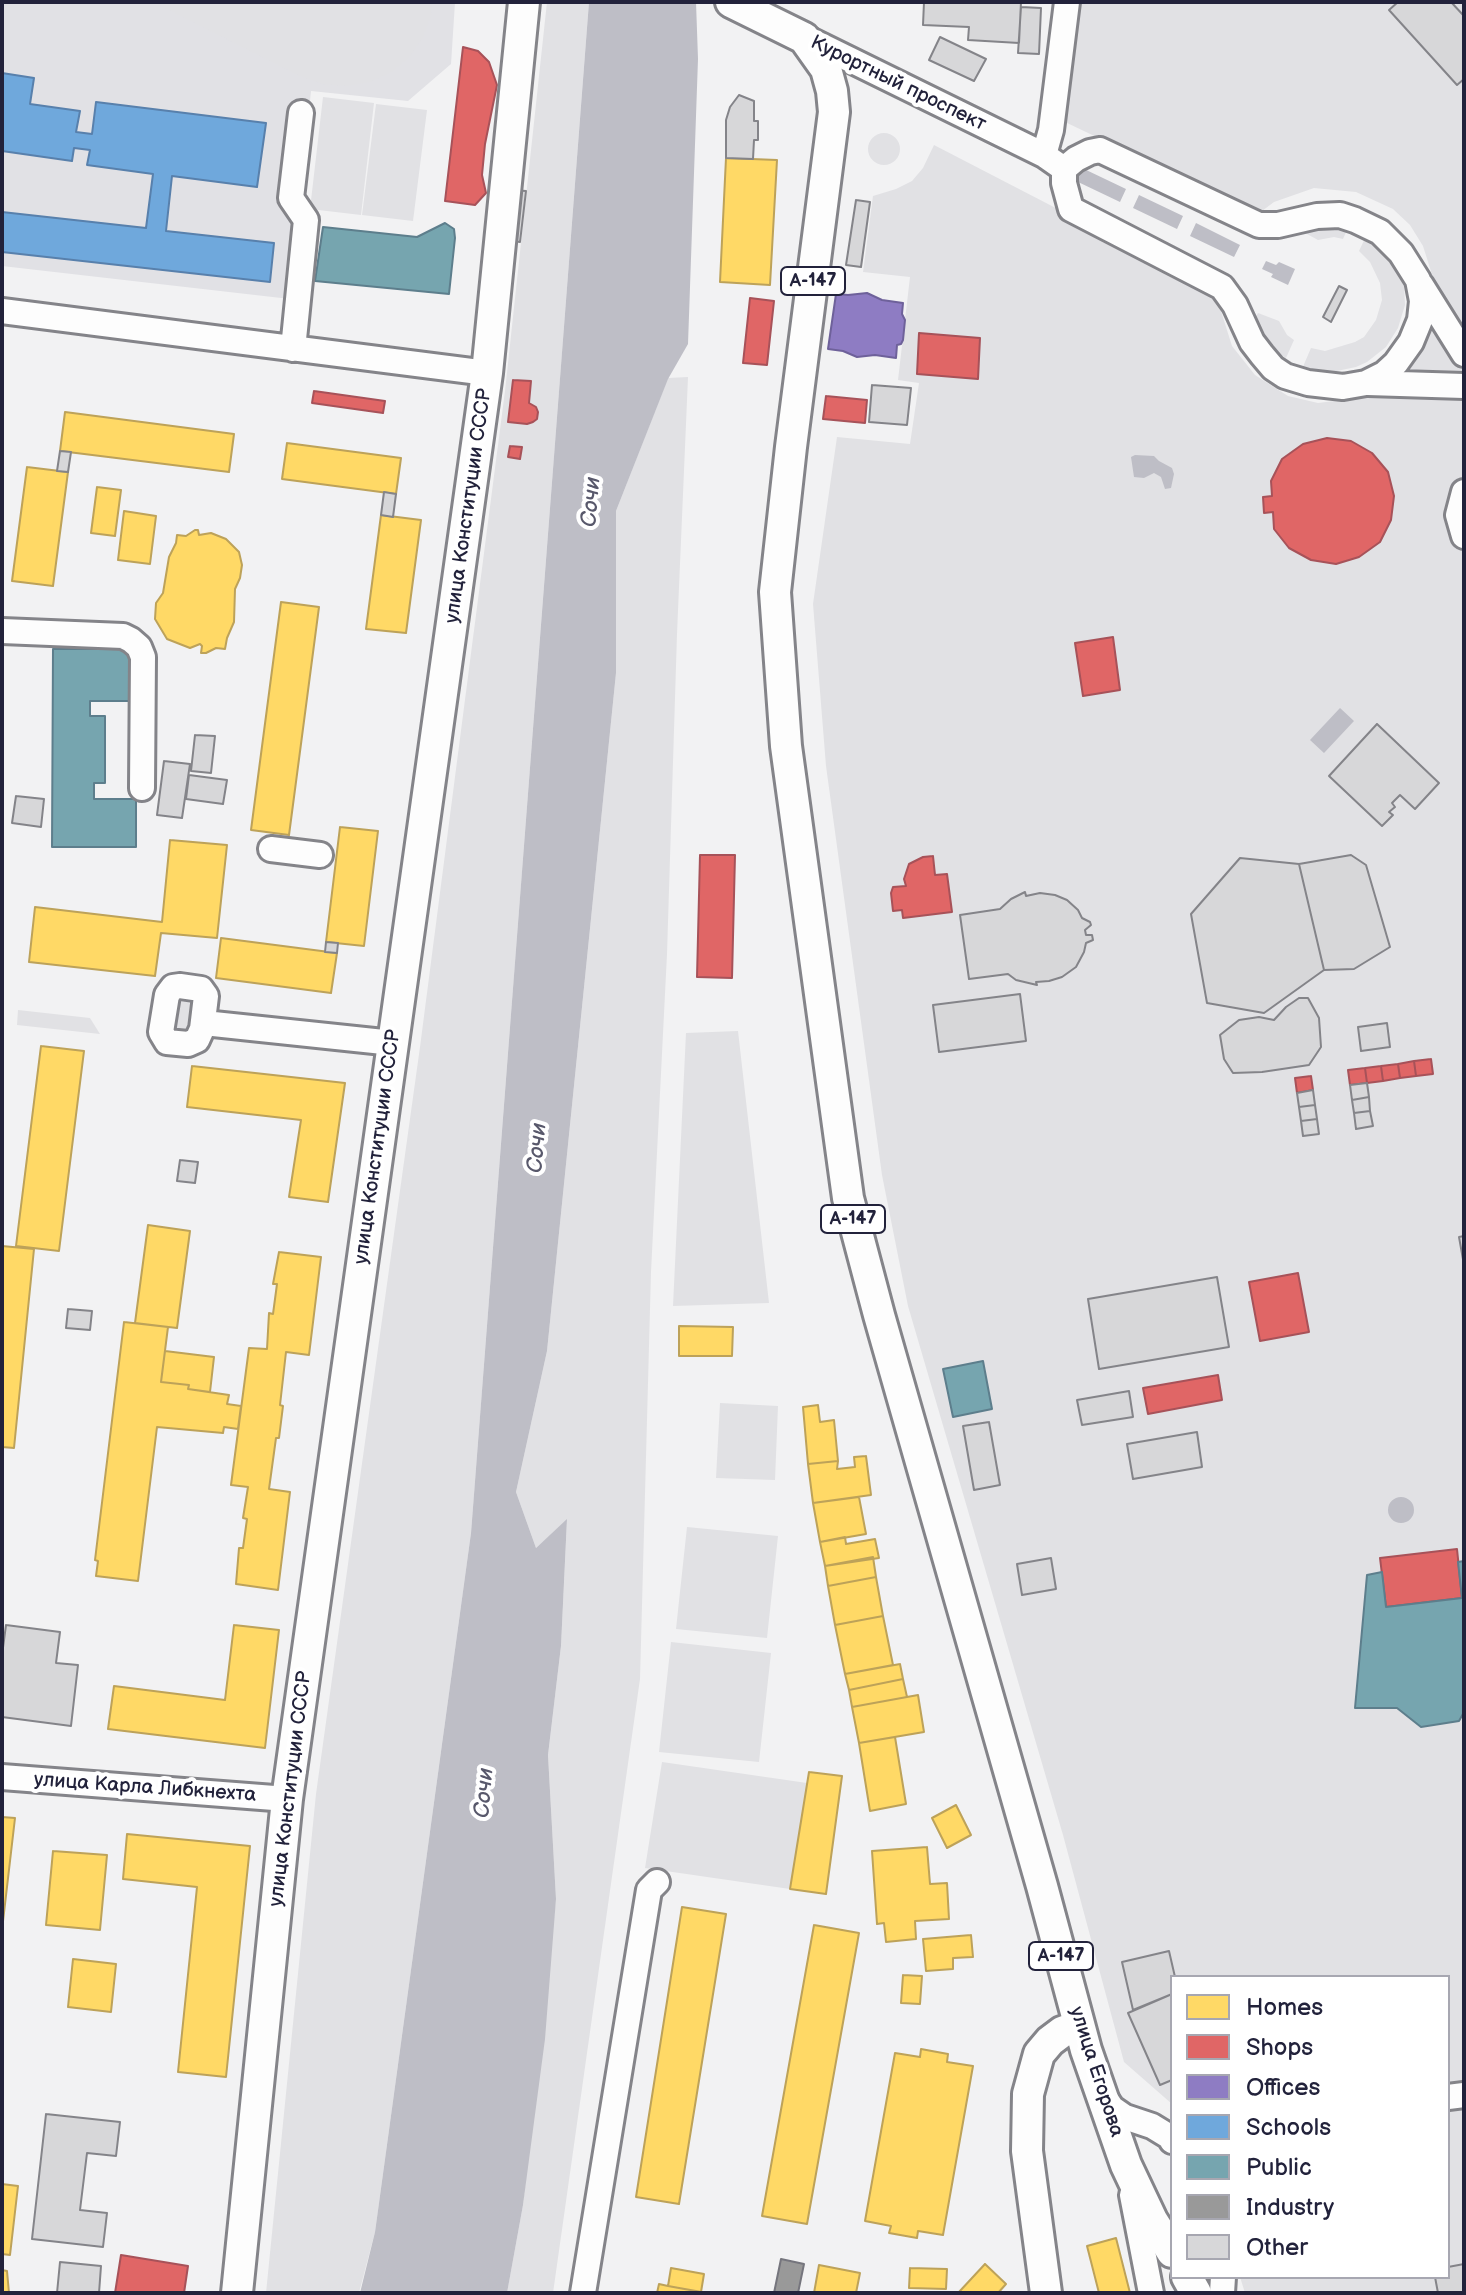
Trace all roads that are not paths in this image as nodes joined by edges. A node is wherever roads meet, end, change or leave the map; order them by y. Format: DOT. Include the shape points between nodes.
graph roads {
  1 [pos="524,2"];
  2 [pos="1067,2"];
  3 [pos="744,8"];
  4 [pos="804,38"];
  5 [pos="301,113"];
  6 [pos="1044,155"];
  7 [pos="1064,169"];
  8 [pos="1418,280"];
  9 [pos="2,311"];
  10 [pos="293,349"];
  11 [pos="1464,354"];
  12 [pos="487,373"];
  13 [pos="1366,383"];
  14 [pos="1464,386"];
  15 [pos="1464,492"];
  16 [pos="1464,536"];
  17 [pos="2,631"];
  18 [pos="142,788"];
  19 [pos="271,849"];
  20 [pos="320,855"];
  21 [pos="204,1023"];
  22 [pos="393,1043"];
  23 [pos="2,1777"];
  24 [pos="287,1799"];
  25 [pos="657,1882"];
  26 [pos="1079,2026"];
  27 [pos="1102,2094"];
  28 [pos="1170,2137"];
  29 [pos="1126,2165"];
  30 [pos="1170,2249"];
  31 [pos="237,2293"];
  32 [pos="583,2293"];
  33 [pos="1046,2293"];
  34 [pos="1151,2293"];
  1 -- 12 [label="main road, улица Конституции СССР"];
  2 -- 6 [label="street"];
  3 -- 4 [label="main road, Курортный проспект / А-147"];
  4 -- 6 [label="street, Курортный проспект"];
  4 -- 26 [label="main road, улица Егорова / А-147" via="826,69 834,112 775,592 786,746 848,1198"];
  5 -- 10 [label="street" via="291,198 306,220"];
  6 -- 7 [label="street, Курортный проспект"];
  7 -- 8 [label="street" via="1100,150 1259,225 1348,217 1380,232"];
  7 -- 13 [label="street" via="1071,209 1222,287 1273,368 1308,383"];
  8 -- 11 [label="street"];
  8 -- 13 [label="street" via="1420,320 1411,342 1384,374"];
  9 -- 10 [label="street"];
  10 -- 12 [label="street"];
  12 -- 22 [label="main road, улица Конституции СССР"];
  13 -- 14 [label="street"];
  15 -- 16 [label="street" via="1458,515"];
  17 -- 18 [label="street" via="123,636 139,647"];
  19 -- 20 [label="street"];
  21 -- 22 [label="street"];
  22 -- 24 [label="main road, улица Конституции СССР"];
  23 -- 24 [label="street, улица Карла Либкнехта"];
  24 -- 31 [label="main road, улица Конституции СССР"];
  25 -- 32 [label="street" via="649,1890"];
  26 -- 27 [label="main road, улица Егорова / А-147"];
  26 -- 33 [label="main road" via="1062,2032 1039,2054 1028,2094 1027,2151"];
  27 -- 28 [label="street" via="1125,2117"];
  27 -- 29 [label="main road, улица Егорова / А-147"];
  29 -- 30 [label="main road, А-147"];
  29 -- 34 [label="street, А-147"];
}
